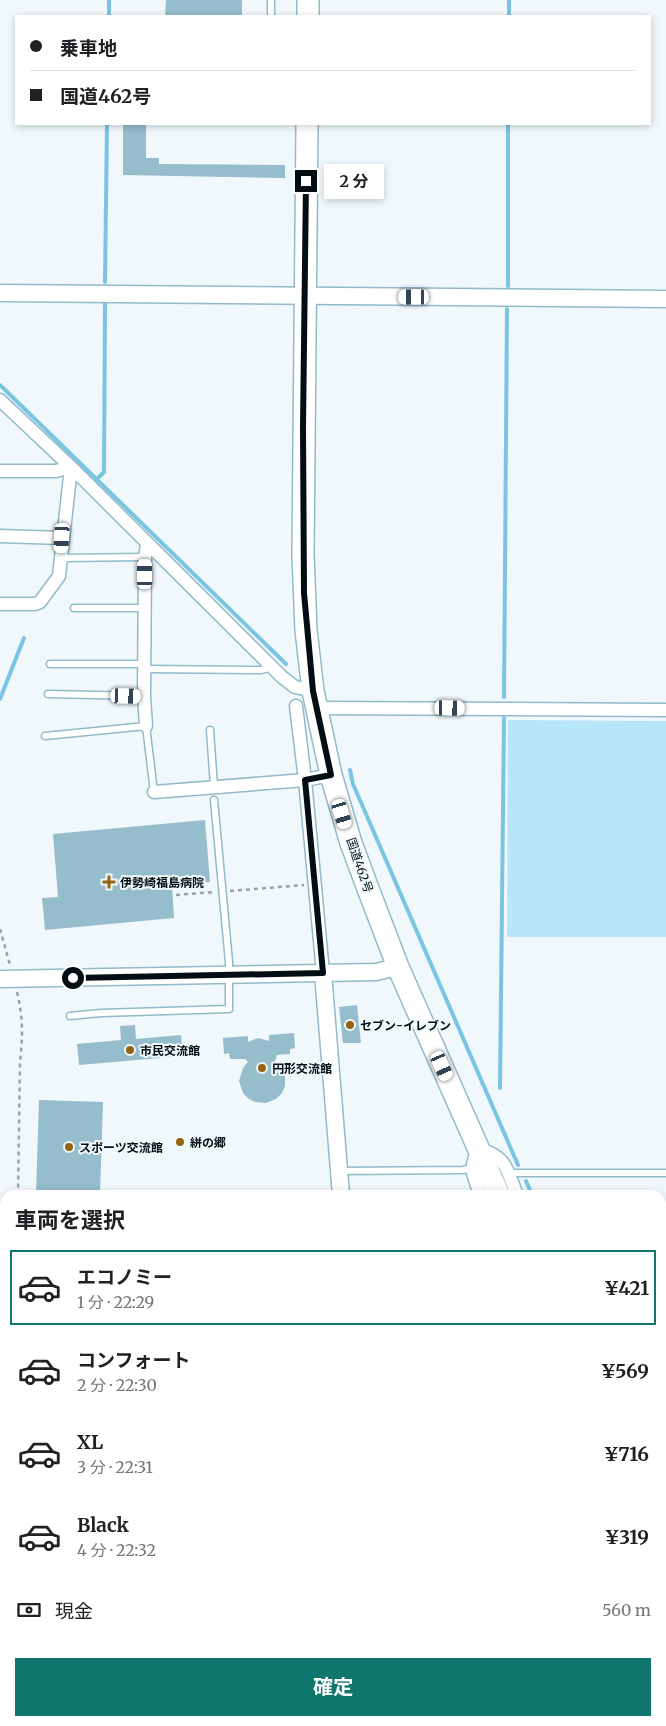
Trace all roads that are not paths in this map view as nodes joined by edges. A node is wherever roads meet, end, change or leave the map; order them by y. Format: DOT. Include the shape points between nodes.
graph roads {
  1 [pos="271,0"];
  2 [pos="308,0"];
  3 [pos="271,15"];
  4 [pos="308,15"];
  5 [pos="307,125"];
  6 [pos="0,293"];
  7 [pos="305,296"];
  8 [pos="666,299"];
  9 [pos="0,400"];
  10 [pos="71,467"];
  11 [pos="0,471"];
  12 [pos="0,536"];
  13 [pos="62,538"];
  14 [pos="146,551"];
  15 [pos="61,558"];
  16 [pos="0,604"];
  17 [pos="74,608"];
  18 [pos="145,608"];
  19 [pos="50,664"];
  20 [pos="144,666"];
  21 [pos="272,667"];
  22 [pos="48,694"];
  23 [pos="144,696"];
  24 [pos="309,702"];
  25 [pos="666,710"];
  26 [pos="146,726"];
  27 [pos="210,730"];
  28 [pos="45,736"];
  29 [pos="331,775"];
  30 [pos="305,780"];
  31 [pos="154,792"];
  32 [pos="214,794"];
  33 [pos="398,967"];
  34 [pos="323,973"];
  35 [pos="229,975"];
  36 [pos="9,979"];
  37 [pos="70,1016"];
  38 [pos="475,1158"];
  39 [pos="339,1171"];
  40 [pos="508,1173"];
  41 [pos="666,1173"];
  42 [pos="341,1190"];
  43 [pos="480,1190"];
  44 [pos="496,1190"];
  45 [pos="515,1190"];
  1 -- 3 [label="lane"];
  2 -- 4 [label="highway"];
  5 -- 7 [label="highway, 国道462号"];
  6 -- 7 [label="street"];
  7 -- 8 [label="street"];
  7 -- 24 [label="highway, 国道462号" via="302,555"];
  9 -- 10 [label="street"];
  10 -- 11 [label="street" via="56,471"];
  10 -- 13 [label="street"];
  10 -- 14 [label="street"];
  12 -- 13 [label="street"];
  13 -- 15 [label="street"];
  14 -- 15 [label="lane"];
  14 -- 18 [label="street"];
  14 -- 21 [label="street"];
  15 -- 16 [label="street" via="59,576 40,602"];
  17 -- 18 [label="lane"];
  18 -- 20 [label="street"];
  19 -- 20 [label="lane"];
  20 -- 21 [label="lane" via="261,670"];
  20 -- 23 [label="street"];
  21 -- 24 [label="street"];
  22 -- 23 [label="lane"];
  23 -- 26 [label="street"];
  24 -- 25 [label="street"];
  24 -- 29 [label="highway, 国道462号"];
  24 -- 30 [label="street"];
  26 -- 28 [label="lane"];
  26 -- 31 [label="lane"];
  27 -- 32 [label="lane"];
  29 -- 30 [label="street"];
  29 -- 33 [label="highway, 国道462号" via="354,852"];
  30 -- 32 [label="street"];
  30 -- 34 [label="street"];
  31 -- 32 [label="street"];
  32 -- 35 [label="lane"];
  33 -- 34 [label="street" via="376,972"];
  33 -- 38 [label="highway, 国道462号"];
  34 -- 35 [label="street"];
  34 -- 39 [label="street"];
  35 -- 36 [label="street"];
  35 -- 37 [label="lane" via="229,1009"];
  38 -- 39 [label="lane" via="463,1170"];
  38 -- 40 [label="street" via="490,1152 505,1165"];
  38 -- 43 [label="street"];
  38 -- 44 [label="highway, 国道462号"];
  39 -- 42 [label="street"];
  40 -- 41 [label="lane"];
  40 -- 45 [label="street"];
}
